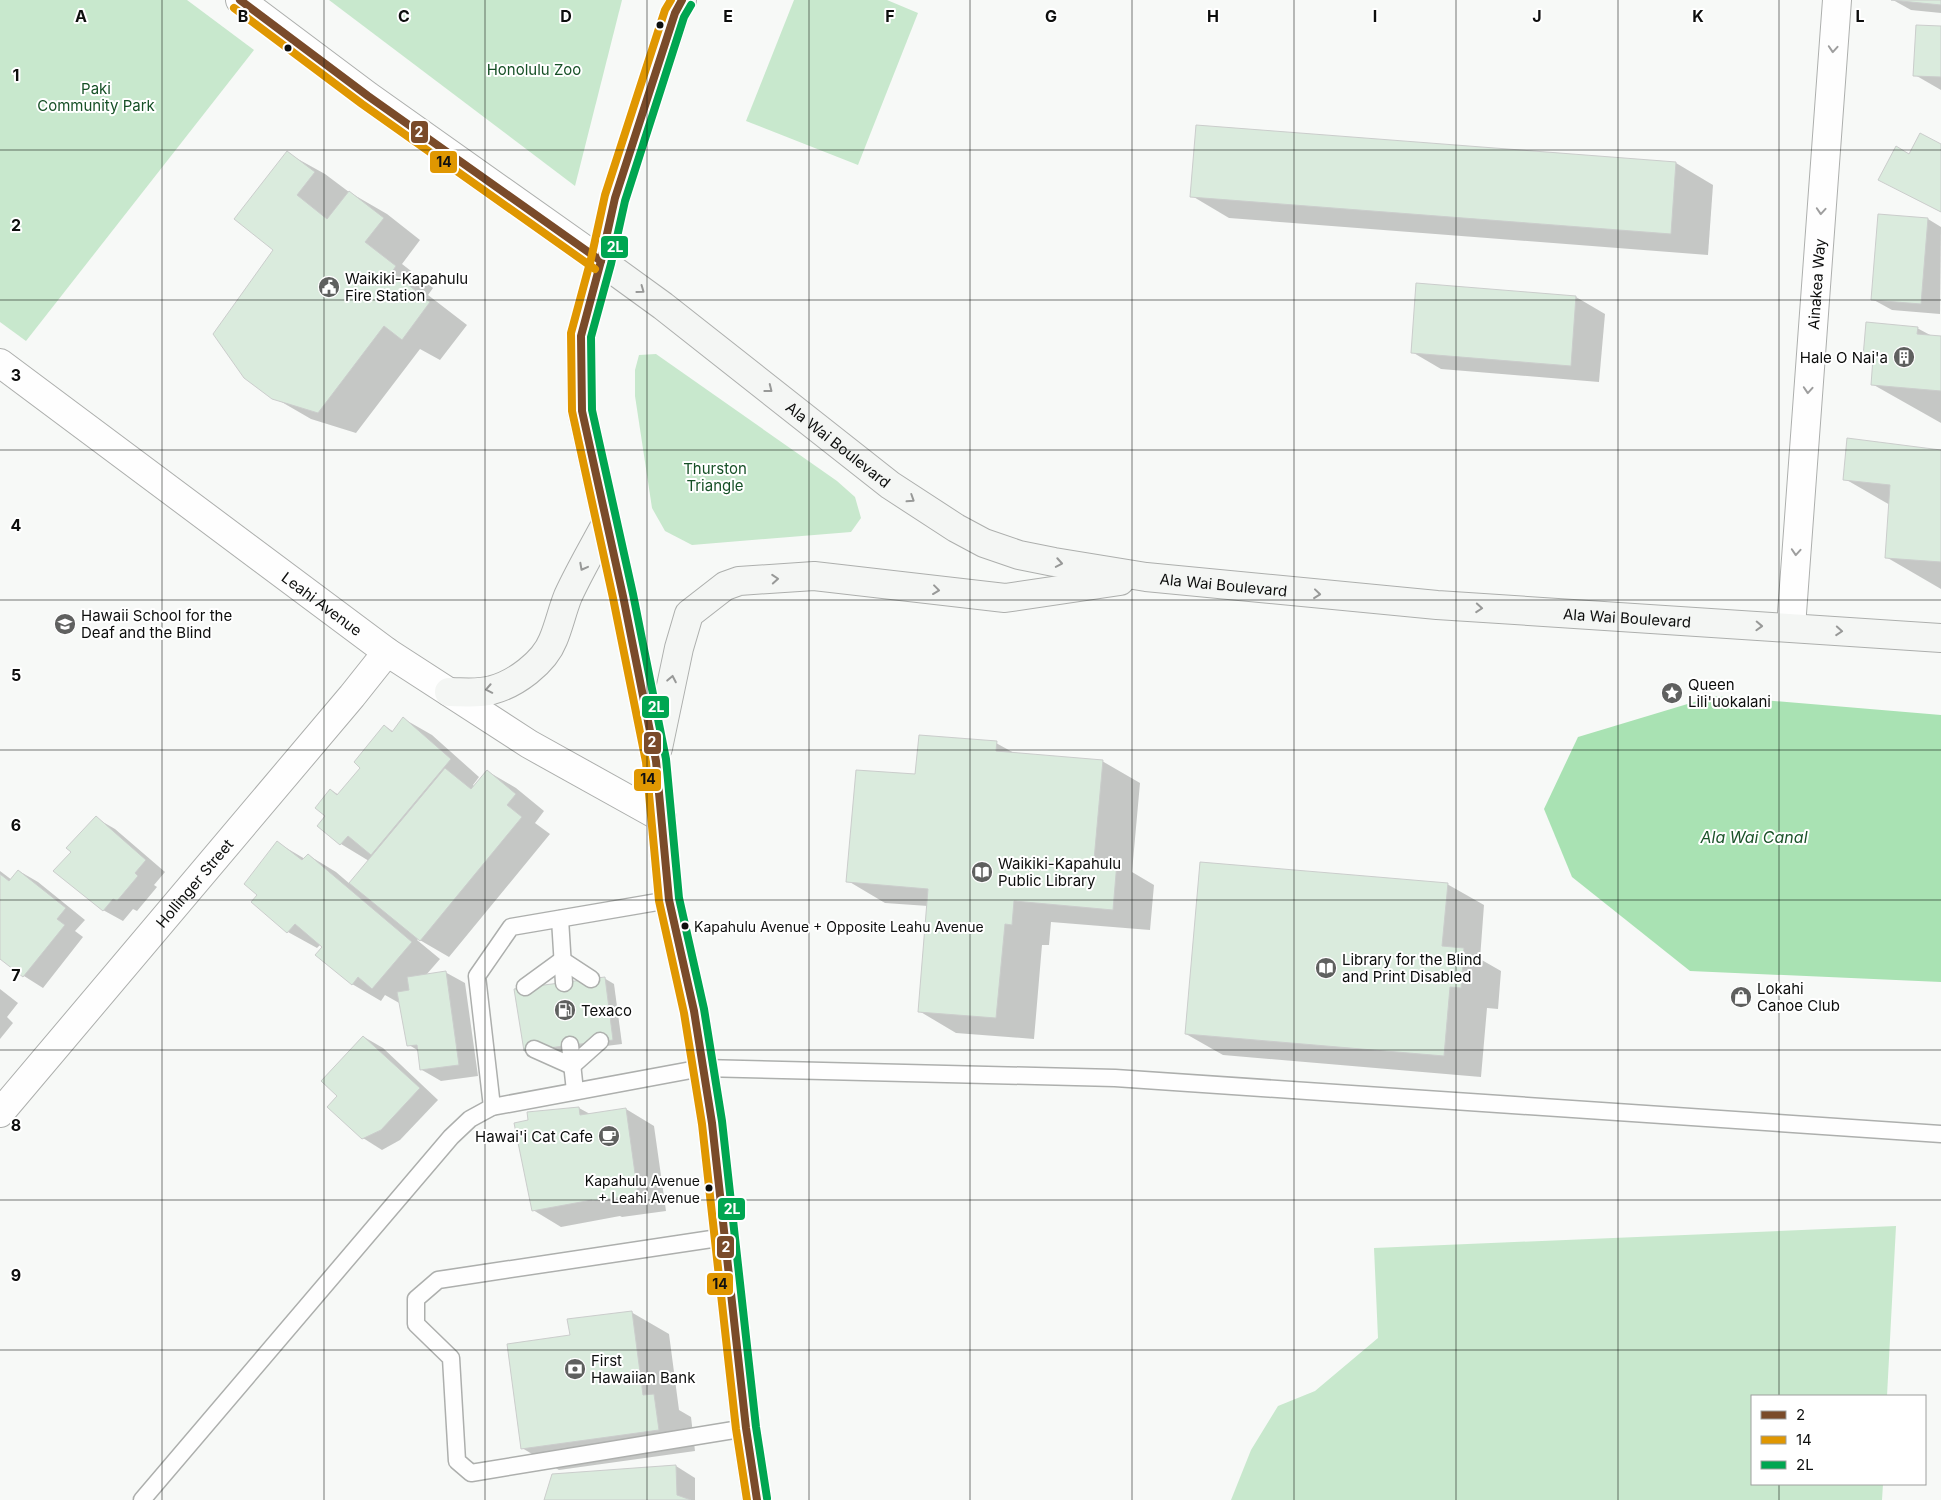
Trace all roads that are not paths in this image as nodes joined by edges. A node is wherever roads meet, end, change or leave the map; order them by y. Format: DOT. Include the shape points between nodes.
graph roads {
  1 [pos="240,0"];
  2 [pos="682,0"];
  3 [pos="1837,0"];
  4 [pos="601,261"];
  5 [pos="0,363"];
  6 [pos="606,524"];
  7 [pos="1146,577"];
  8 [pos="1791,627"];
  9 [pos="1941,638"];
  10 [pos="387,652"];
  11 [pos="449,692"];
  12 [pos="656,761"];
  13 [pos="662,818"];
  14 [pos="668,900"];
  15 [pos="560,919"];
  16 [pos="562,960"];
  17 [pos="591,979"];
  18 [pos="564,982"];
  19 [pos="525,987"];
  20 [pos="600,1041"];
  21 [pos="570,1045"];
  22 [pos="534,1049"];
  23 [pos="572,1066"];
  24 [pos="702,1068"];
  25 [pos="574,1090"];
  26 [pos="492,1107"];
  27 [pos="0,1113"];
  28 [pos="1941,1134"];
  29 [pos="724,1237"];
  30 [pos="746,1428"];
  31 [pos="142,1500"];
  32 [pos="757,1500"];
  1 -- 4 [label="street" via="368,96"];
  2 -- 4 [label="main road" via="615,198"];
  3 -- 8 [label="street, Ainakea Way, one-way"];
  4 -- 6 [label="main road" via="581,336 582,410"];
  4 -- 7 [label="main road, Ala Wai Boulevard, one-way" via="890,485 956,528 984,543 1019,555"];
  5 -- 10 [label="street, Leahi Avenue"];
  6 -- 11 [label="main road, one-way" via="569,593 553,640 542,658 510,682 491,690"];
  6 -- 12 [label="main road"];
  7 -- 8 [label="main road, Ala Wai Boulevard, one-way" via="1437,605"];
  12 -- 7 [label="main road, one-way" via="679,648 690,614 725,586 739,581 814,576 1005,598"];
  8 -- 9 [label="main road, Ala Wai Boulevard, one-way"];
  10 -- 11 [label="street, Leahi Avenue"];
  10 -- 27 [label="street, Hollinger Street"];
  11 -- 13 [label="street, Leahi Avenue" via="529,744"];
  12 -- 13 [label="main road"];
  13 -- 14 [label="main road"];
  14 -- 15 [label="lane"];
  14 -- 24 [label="main road" via="694,1011"];
  15 -- 16 [label="lane"];
  15 -- 26 [label="lane" via="511,927 477,976"];
  16 -- 17 [label="lane"];
  16 -- 18 [label="lane"];
  16 -- 19 [label="lane"];
  20 -- 23 [label="lane"];
  21 -- 23 [label="lane"];
  22 -- 23 [label="lane"];
  23 -- 25 [label="lane"];
  24 -- 25 [label="lane"];
  24 -- 28 [label="lane" via="1115,1078"];
  24 -- 29 [label="main road" via="712,1123"];
  25 -- 26 [label="lane"];
  26 -- 31 [label="lane" via="470,1119 450,1137"];
  29 -- 30 [label="main road"];
  29 -- 30 [label="lane" via="438,1280 416,1299 416,1324 451,1358 457,1461 471,1472"];
  30 -- 32 [label="main road"];
}
